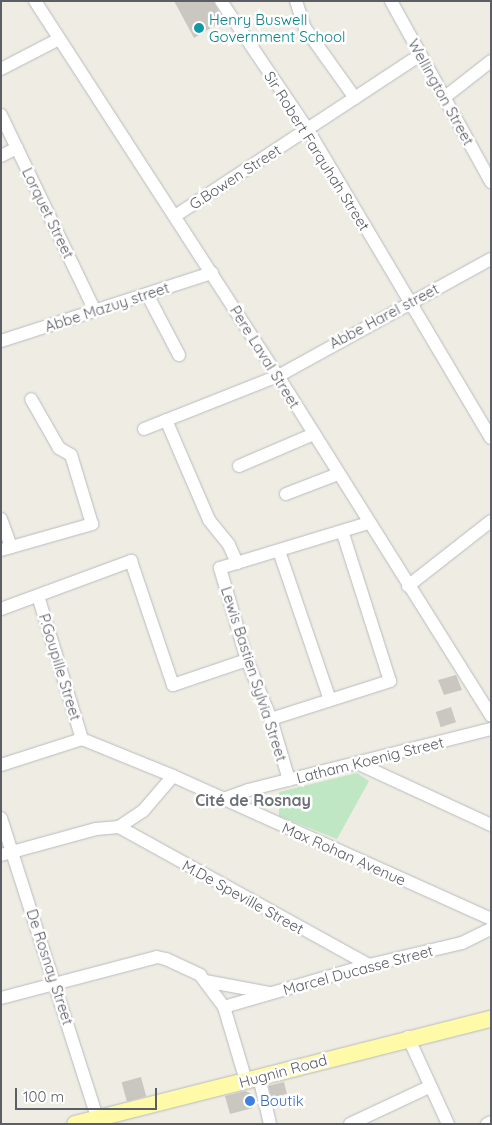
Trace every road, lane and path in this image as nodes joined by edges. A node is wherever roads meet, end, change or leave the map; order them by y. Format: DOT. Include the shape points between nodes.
graph roads {
  1 [pos="35,1"];
  2 [pos="220,1"];
  3 [pos="296,1"];
  4 [pos="391,1"];
  5 [pos="60,39"];
  6 [pos="420,55"];
  7 [pos="491,61"];
  8 [pos="1,69"];
  9 [pos="355,98"];
  10 [pos="445,98"];
  11 [pos="1,115"];
  12 [pos="308,130"];
  13 [pos="17,148"];
  14 [pos="1,156"];
  15 [pos="491,182"];
  16 [pos="175,216"];
  17 [pos="491,259"];
  18 [pos="212,273"];
  19 [pos="147,294"];
  20 [pos="410,303"];
  21 [pos="95,311"];
  22 [pos="1,341"];
  23 [pos="179,355"];
  24 [pos="278,376"];
  25 [pos="31,400"];
  26 [pos="166,420"];
  27 [pos="144,429"];
  28 [pos="314,434"];
  29 [pos="491,438"];
  30 [pos="239,466"];
  31 [pos="338,474"];
  32 [pos="286,494"];
  33 [pos="1,519"];
  34 [pos="491,520"];
  35 [pos="368,523"];
  36 [pos="342,531"];
  37 [pos="6,549"];
  38 [pos="279,551"];
  39 [pos="237,564"];
  40 [pos="408,586"];
  41 [pos="38,596"];
  42 [pos="1,609"];
  43 [pos="247,660"];
  44 [pos="330,700"];
  45 [pos="491,716"];
  46 [pos="271,719"];
  47 [pos="491,729"];
  48 [pos="82,739"];
  49 [pos="359,764"];
  50 [pos="1,765"];
  51 [pos="173,776"];
  52 [pos="289,780"];
  53 [pos="221,800"];
  54 [pos="1,818"];
  55 [pos="119,826"];
  56 [pos="491,826"];
  57 [pos="7,853"];
  58 [pos="491,919"];
  59 [pos="491,929"];
  60 [pos="369,965"];
  61 [pos="203,978"];
  62 [pos="55,984"];
  63 [pos="271,993"];
  64 [pos="1,998"];
  65 [pos="224,1007"];
  66 [pos="491,1019"];
  67 [pos="408,1037"];
  68 [pos="252,1079"];
  69 [pos="430,1086"];
  70 [pos="97,1117"];
  71 [pos="491,1122"];
  72 [pos="75,1124"];
  73 [pos="270,1124"];
  74 [pos="350,1124"];
  75 [pos="448,1124"];
  76 [pos="487,1124"];
  1 -- 5 [label="street, Pere Laval Street"];
  2 -- 12 [label="street, Sir Robert Farquhah Street"];
  3 -- 9 [label="street" via="305,28"];
  4 -- 6 [label="street, Wellington Street"];
  5 -- 8 [label="street"];
  5 -- 16 [label="street, Pere Laval Street"];
  6 -- 9 [label="street, G.Bowen Street"];
  6 -- 10 [label="street, Wellington Street"];
  7 -- 10 [label="street"];
  9 -- 12 [label="street, G.Bowen Street"];
  10 -- 15 [label="street, Wellington Street"];
  11 -- 13 [label="street, Lorquet Street"];
  12 -- 16 [label="street, G.Bowen Street"];
  12 -- 20 [label="street, Sir Robert Farquhah Street"];
  13 -- 14 [label="street"];
  13 -- 21 [label="street, Lorquet Street"];
  16 -- 18 [label="street, Pere Laval Street"];
  17 -- 20 [label="street, Abbe Harel street"];
  18 -- 19 [label="street, Abbe Mazuy street"];
  18 -- 24 [label="street, Pere Laval Street"];
  19 -- 21 [label="street, Abbe Mazuy street"];
  19 -- 23 [label="street"];
  20 -- 24 [label="street, Abbe Harel street"];
  20 -- 29 [label="street, Sir Robert Farquhah Street"];
  21 -- 22 [label="street, Abbe Mazuy street"];
  24 -- 26 [label="street, Abbe Harel street"];
  24 -- 28 [label="street, Pere Laval Street"];
  25 -- 37 [label="street" via="59,448 72,455 92,524"];
  26 -- 27 [label="street, Abbe Harel street"];
  26 -- 39 [label="street" via="209,520 229,545"];
  28 -- 30 [label="street"];
  28 -- 31 [label="street, Pere Laval Street"];
  31 -- 32 [label="street"];
  31 -- 35 [label="street, Pere Laval Street"];
  33 -- 37 [label="street"];
  34 -- 40 [label="street"];
  35 -- 36 [label="street"];
  35 -- 40 [label="street, Pere Laval Street"];
  36 -- 38 [label="street"];
  36 -- 44 [label="street" via="390,680"];
  38 -- 39 [label="street"];
  38 -- 44 [label="street"];
  39 -- 43 [label="street, Lewis Bastien Sylvia Street" via="220,568"];
  40 -- 45 [label="street, Pere Laval Street"];
  41 -- 42 [label="street"];
  41 -- 43 [label="street" via="131,561 173,685"];
  41 -- 48 [label="street, P.Goupille Street"];
  43 -- 46 [label="street, Lewis Bastien Sylvia Street"];
  44 -- 46 [label="street"];
  46 -- 52 [label="street, Lewis Bastien Sylvia Street"];
  47 -- 49 [label="street, Latham Koenig Street"];
  48 -- 50 [label="street"];
  48 -- 51 [label="street, Max Rohan Avenue"];
  49 -- 52 [label="street, Latham Koenig Street"];
  49 -- 56 [label="street"];
  51 -- 53 [label="street, Max Rohan Avenue"];
  51 -- 55 [label="street" via="143,811"];
  52 -- 53 [label="street, Latham Koenig Street"];
  53 -- 58 [label="street, Max Rohan Avenue"];
  54 -- 57 [label="street, De Rosnay Street"];
  55 -- 57 [label="street"];
  55 -- 60 [label="street, M.De Speville Street"];
  57 -- 62 [label="street, De Rosnay Street"];
  59 -- 60 [label="street, Marcel Ducasse Street" via="462,943"];
  60 -- 63 [label="street, Marcel Ducasse Street"];
  61 -- 62 [label="street" via="157,956"];
  61 -- 63 [label="street"];
  61 -- 65 [label="street"];
  62 -- 64 [label="street"];
  62 -- 70 [label="street, De Rosnay Street"];
  63 -- 65 [label="street, Marcel Ducasse Street"];
  65 -- 68 [label="street"];
  66 -- 67 [label="main road, Hugnin Road"];
  67 -- 68 [label="main road, Hugnin Road"];
  67 -- 69 [label="street"];
  68 -- 70 [label="main road, Hugnin Road"];
  68 -- 73 [label="street"];
  69 -- 74 [label="street"];
  69 -- 75 [label="street"];
  70 -- 72 [label="main road, Hugnin Road"];
  71 -- 76 [label="street"];
}
